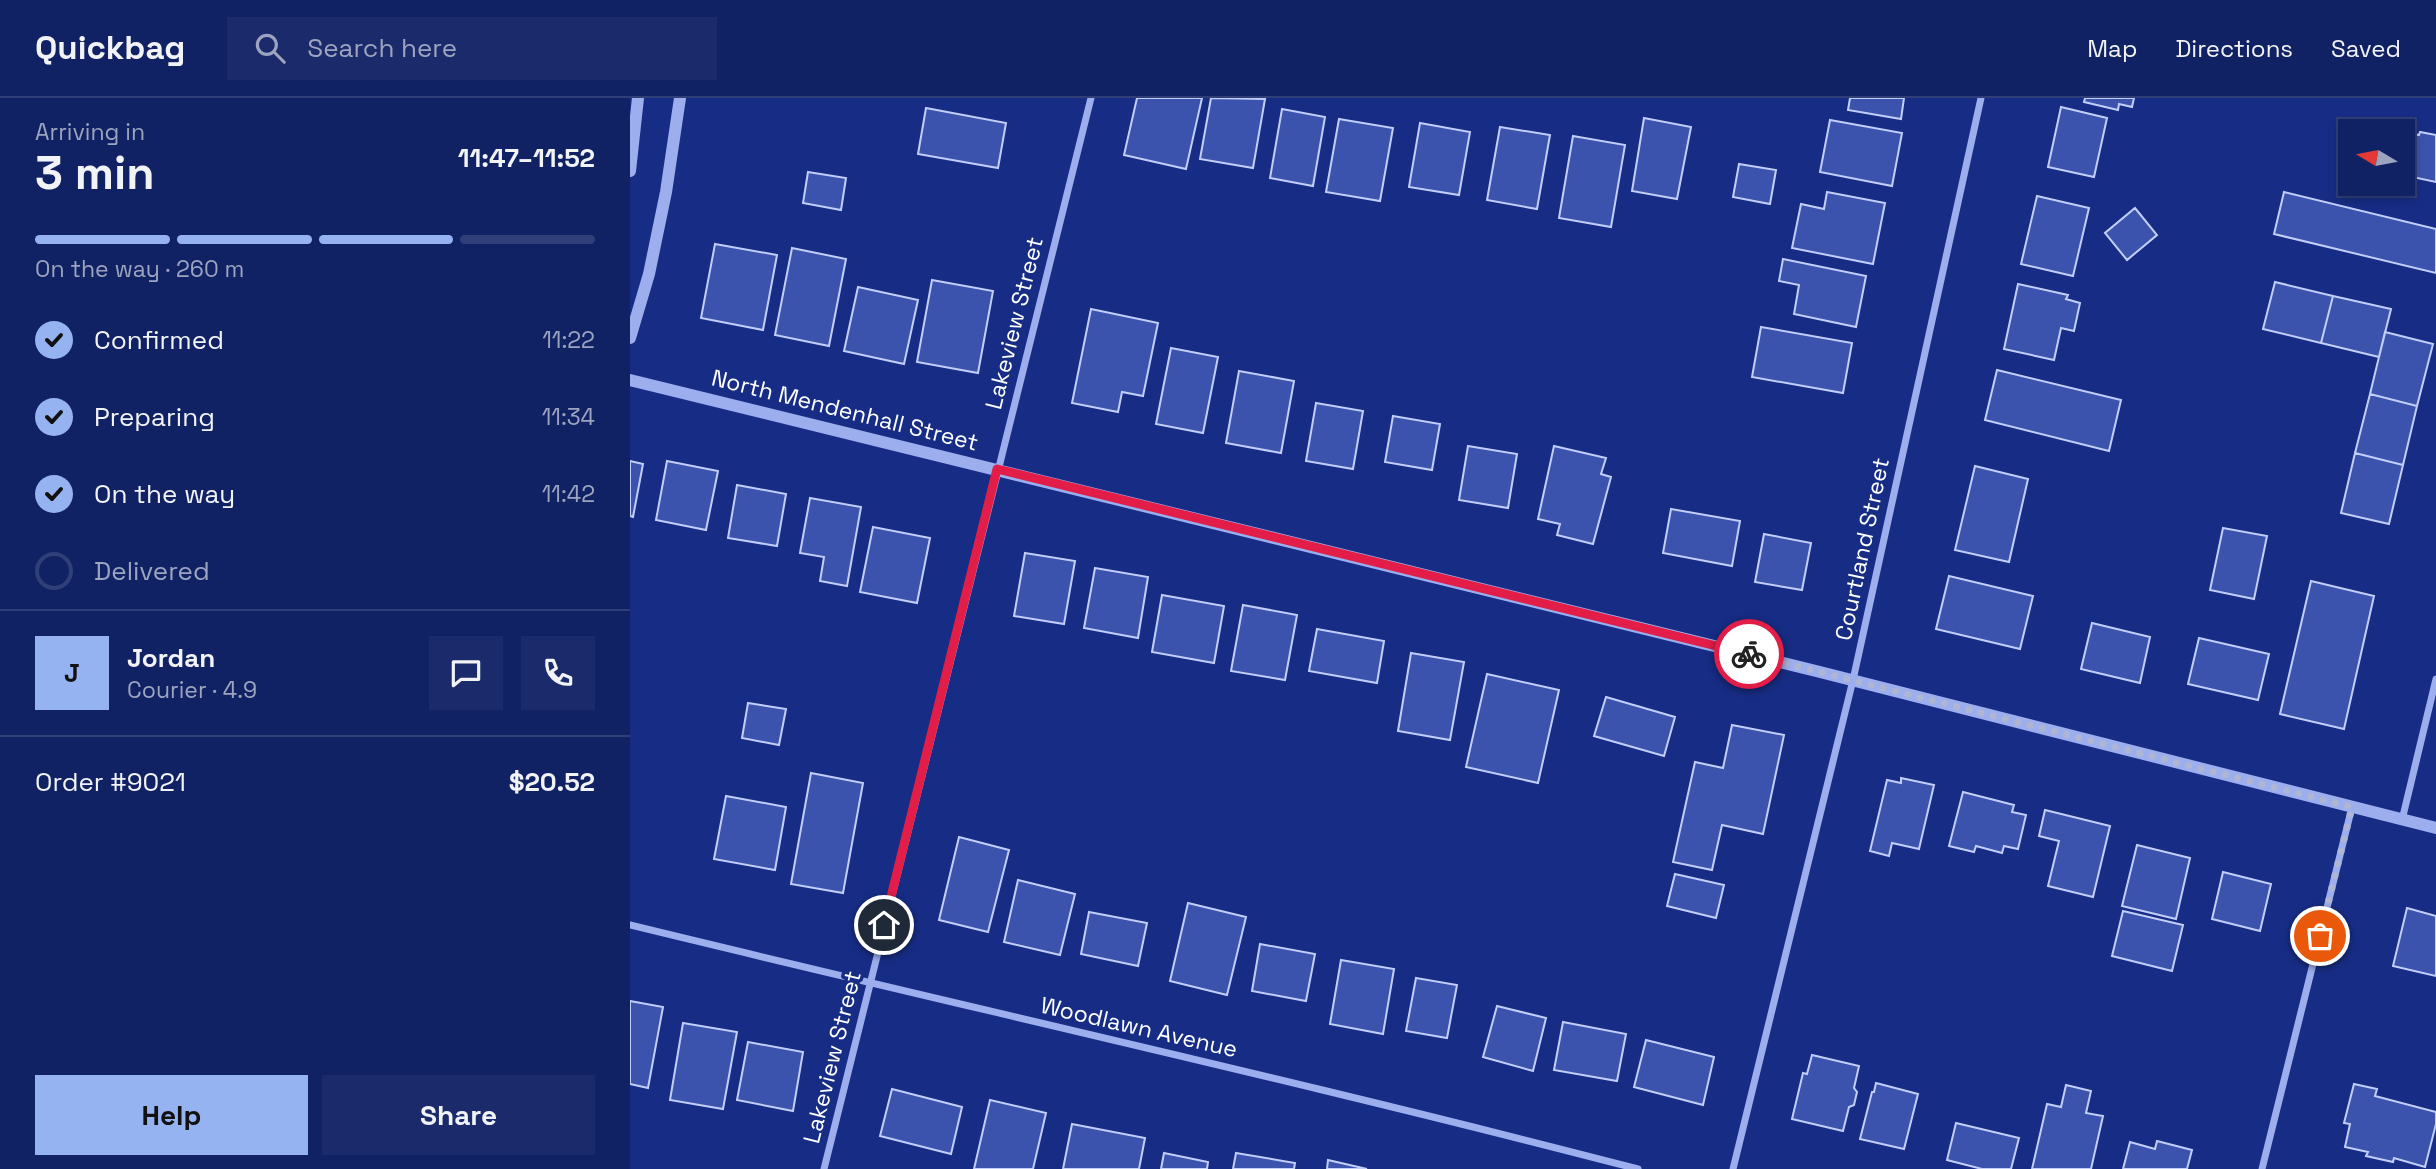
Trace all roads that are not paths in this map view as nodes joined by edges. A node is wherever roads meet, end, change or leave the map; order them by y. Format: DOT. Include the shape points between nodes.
graph roads {
  1 [pos="638,98"];
  2 [pos="680,98"];
  3 [pos="1091,98"];
  4 [pos="1981,98"];
  5 [pos="630,171"];
  6 [pos="630,338"];
  7 [pos="630,380"];
  8 [pos="997,469"];
  9 [pos="2436,679"];
  10 [pos="1853,680"];
  11 [pos="2352,807"];
  12 [pos="2402,820"];
  13 [pos="2436,828"];
  14 [pos="630,925"];
  15 [pos="870,984"];
  16 [pos="824,1169"];
  17 [pos="1638,1169"];
  18 [pos="1733,1169"];
  19 [pos="2262,1169"];
  1 -- 5 [label="street"];
  2 -- 6 [label="street" via="649,274"];
  3 -- 8 [label="street, Lakeview Street"];
  4 -- 10 [label="street, Courtland Street"];
  7 -- 8 [label="street, North Mendenhall Street"];
  8 -- 10 [label="street, North Mendenhall Street"];
  8 -- 15 [label="street, Lakeview Street"];
  9 -- 12 [label="street"];
  10 -- 11 [label="street, North Mendenhall Street"];
  10 -- 18 [label="street, Courtland Street"];
  11 -- 12 [label="street, North Mendenhall Street"];
  11 -- 19 [label="street"];
  12 -- 13 [label="street, North Mendenhall Street"];
  14 -- 15 [label="street, Woodlawn Avenue"];
  15 -- 16 [label="street, Lakeview Street"];
  15 -- 17 [label="street, Woodlawn Avenue" via="1433,1116"];
}
